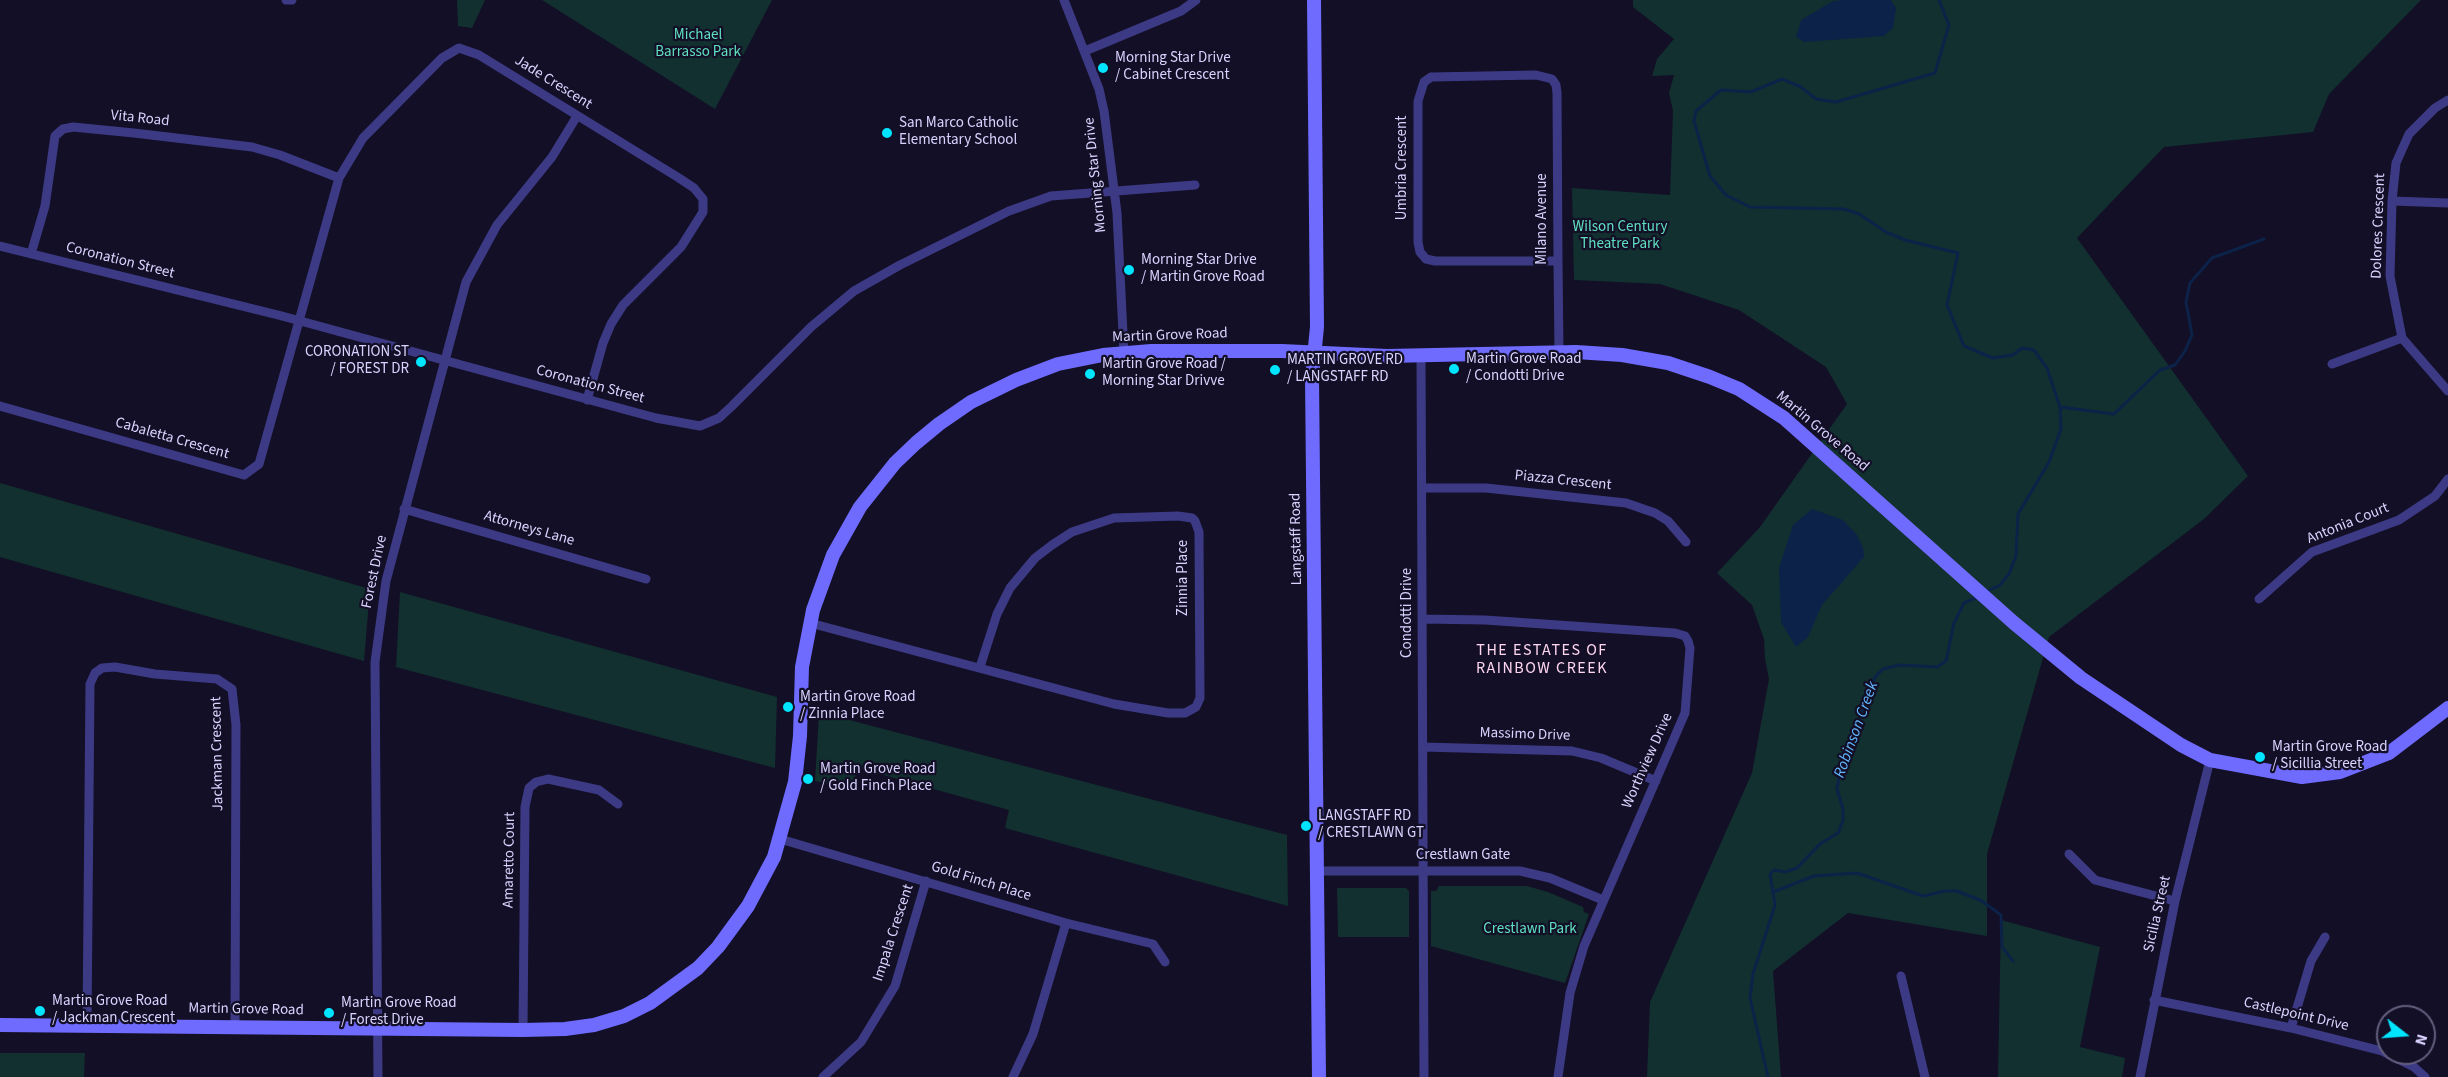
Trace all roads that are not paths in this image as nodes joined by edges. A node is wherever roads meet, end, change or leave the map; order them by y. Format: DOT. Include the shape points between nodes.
graph roads {
  1 [pos="286,0"];
  2 [pos="292,0"];
  3 [pos="1064,0"];
  4 [pos="1196,0"];
  5 [pos="1314,0"];
  6 [pos="1085,51"];
  7 [pos="1556,85"];
  8 [pos="2448,100"];
  9 [pos="577,116"];
  10 [pos="339,178"];
  11 [pos="1195,184"];
  12 [pos="1114,191"];
  13 [pos="2392,201"];
  14 [pos="2448,203"];
  15 [pos="0,246"];
  16 [pos="31,254"];
  17 [pos="1558,261"];
  18 [pos="300,321"];
  19 [pos="2402,338"];
  20 [pos="1558,352"];
  21 [pos="1124,353"];
  22 [pos="1314,353"];
  23 [pos="1421,355"];
  24 [pos="444,360"];
  25 [pos="2331,364"];
  26 [pos="2448,391"];
  27 [pos="587,400"];
  28 [pos="0,406"];
  29 [pos="2448,479"];
  30 [pos="1423,488"];
  31 [pos="404,509"];
  32 [pos="1686,542"];
  33 [pos="646,579"];
  34 [pos="2259,599"];
  35 [pos="1423,619"];
  36 [pos="810,623"];
  37 [pos="980,667"];
  38 [pos="2448,708"];
  39 [pos="1423,747"];
  40 [pos="2210,760"];
  41 [pos="1656,781"];
  42 [pos="618,804"];
  43 [pos="780,839"];
  44 [pos="2069,854"];
  45 [pos="1424,871"];
  46 [pos="1317,872"];
  47 [pos="926,881"];
  48 [pos="1603,900"];
  49 [pos="2175,901"];
  50 [pos="1066,923"];
  51 [pos="2325,937"];
  52 [pos="1165,962"];
  53 [pos="1901,976"];
  54 [pos="2154,1000"];
  55 [pos="0,1025"];
  56 [pos="87,1025"];
  57 [pos="235,1026"];
  58 [pos="378,1028"];
  59 [pos="2291,1028"];
  60 [pos="523,1030"];
  61 [pos="378,1077"];
  62 [pos="823,1077"];
  63 [pos="1013,1077"];
  64 [pos="1319,1077"];
  65 [pos="1424,1077"];
  66 [pos="1558,1077"];
  67 [pos="1925,1077"];
  68 [pos="2140,1077"];
  69 [pos="2425,1077"];
  1 -- 2 [label="street"];
  3 -- 6 [label="street, Morning Star Drive"];
  4 -- 6 [label="street" via="1181,11"];
  5 -- 22 [label="street, Langstaff Road" via="1317,327"];
  6 -- 12 [label="street, Morning Star Drive" via="1104,111"];
  7 -- 17 [label="street, Milano Avenue"];
  7 -- 17 [label="street, Umbria Crescent" via="1552,79 1536,75 1441,75 1424,82 1418,101 1418,242 1426,259 1435,261"];
  8 -- 13 [label="street, Dolores Crescent" via="2409,134 2396,163"];
  9 -- 10 [label="street, Jade Crescent" via="480,55 459,48 442,58 363,138"];
  9 -- 24 [label="street, Forest Drive" via="552,157 482,248 466,282"];
  9 -- 27 [label="street, Jade Crescent" via="694,188 703,199 704,212 681,247 623,305 611,324"];
  10 -- 16 [label="street, Vita Road" via="252,147 63,129 55,136 45,206"];
  10 -- 18 [label="street, Jade Crescent"];
  11 -- 12 [label="street, Coronation Street"];
  12 -- 21 [label="street, Morning Star Drive"];
  12 -- 27 [label="street, Coronation Street" via="1034,201 872,280 831,309 709,424 692,426"];
  13 -- 14 [label="street"];
  13 -- 19 [label="street, Dolores Crescent" via="2390,276"];
  15 -- 16 [label="street, Coronation Street"];
  16 -- 18 [label="street, Coronation Street"];
  17 -- 20 [label="street, Milano Avenue"];
  18 -- 24 [label="street, Coronation Street"];
  18 -- 28 [label="street, Cabaletta Crescent" via="259,464 244,475"];
  19 -- 25 [label="street"];
  19 -- 26 [label="street"];
  20 -- 23 [label="street, Martin Grove Road"];
  20 -- 40 [label="street, Martin Grove Road" via="1654,360 1739,389 1784,418 2081,678"];
  21 -- 22 [label="street, Martin Grove Road"];
  21 -- 36 [label="street, Martin Grove Road" via="1058,364 1016,380 972,402 916,443 874,487 844,532 823,577"];
  22 -- 23 [label="street, Martin Grove Road"];
  22 -- 46 [label="street, Langstaff Road"];
  23 -- 30 [label="street, Condotti Drive"];
  24 -- 27 [label="street, Coronation Street"];
  24 -- 31 [label="street, Forest Drive"];
  29 -- 34 [label="street, Antonia Court" via="2435,496 2399,520 2312,552"];
  30 -- 32 [label="street, Piazza Crescent" via="1486,489 1626,503 1668,521"];
  30 -- 35 [label="street, Condotti Drive"];
  31 -- 33 [label="street, Attorneys Lane"];
  31 -- 58 [label="street, Forest Drive" via="386,581 375,662"];
  35 -- 39 [label="street, Condotti Drive"];
  35 -- 41 [label="street, Worthview Drive" via="1485,620 1684,636 1690,648 1685,713"];
  36 -- 37 [label="street, Zinnia Place"];
  36 -- 43 [label="street, Martin Grove Road" via="802,667 795,782"];
  37 -- 37 [label="street, Zinnia Place" via="1128,706 1168,713 1191,711 1200,698 1199,532 1195,521 1185,516 1114,518 1072,532 1052,545 1035,558 1010,588"];
  38 -- 40 [label="street, Martin Grove Road" via="2389,753 2340,772 2302,777"];
  39 -- 41 [label="street, Massimo Drive" via="1572,751 1601,758"];
  39 -- 45 [label="street, Condotti Drive"];
  40 -- 49 [label="street, Sicilia Street"];
  41 -- 48 [label="street, Worthview Drive"];
  42 -- 60 [label="street, Amaretto Court" via="600,790 548,779 529,788 525,807"];
  43 -- 47 [label="street, Gold Finch Place"];
  43 -- 60 [label="street, Martin Grove Road" via="766,876 737,923 698,968 673,988 624,1016 594,1025"];
  44 -- 49 [label="street" via="2096,880"];
  45 -- 46 [label="street, Crestlawn Gate"];
  45 -- 48 [label="street, Crestlawn Gate" via="1536,874"];
  45 -- 65 [label="street"];
  46 -- 64 [label="street, Langstaff Road"];
  47 -- 50 [label="street, Gold Finch Place"];
  47 -- 62 [label="street, Impala Crescent" via="895,986 861,1042"];
  48 -- 66 [label="street, Worthview Drive" via="1575,970"];
  49 -- 54 [label="street, Sicilia Street"];
  50 -- 52 [label="street, Gold Finch Place" via="1153,944"];
  50 -- 63 [label="street" via="1037,1025"];
  51 -- 59 [label="street" via="2311,961"];
  53 -- 67 [label="street"];
  54 -- 59 [label="street, Castlepoint Drive"];
  54 -- 68 [label="street, Sicilia Street"];
  55 -- 56 [label="street, Martin Grove Road"];
  56 -- 57 [label="street, Martin Grove Road"];
  56 -- 57 [label="street, Jackman Crescent" via="90,684 102,668 115,667 217,679 232,689 236,725"];
  57 -- 58 [label="street, Martin Grove Road"];
  58 -- 60 [label="street, Martin Grove Road"];
  58 -- 61 [label="street, Forest Drive"];
  59 -- 69 [label="street, Castlepoint Drive" via="2382,1051"];
}
